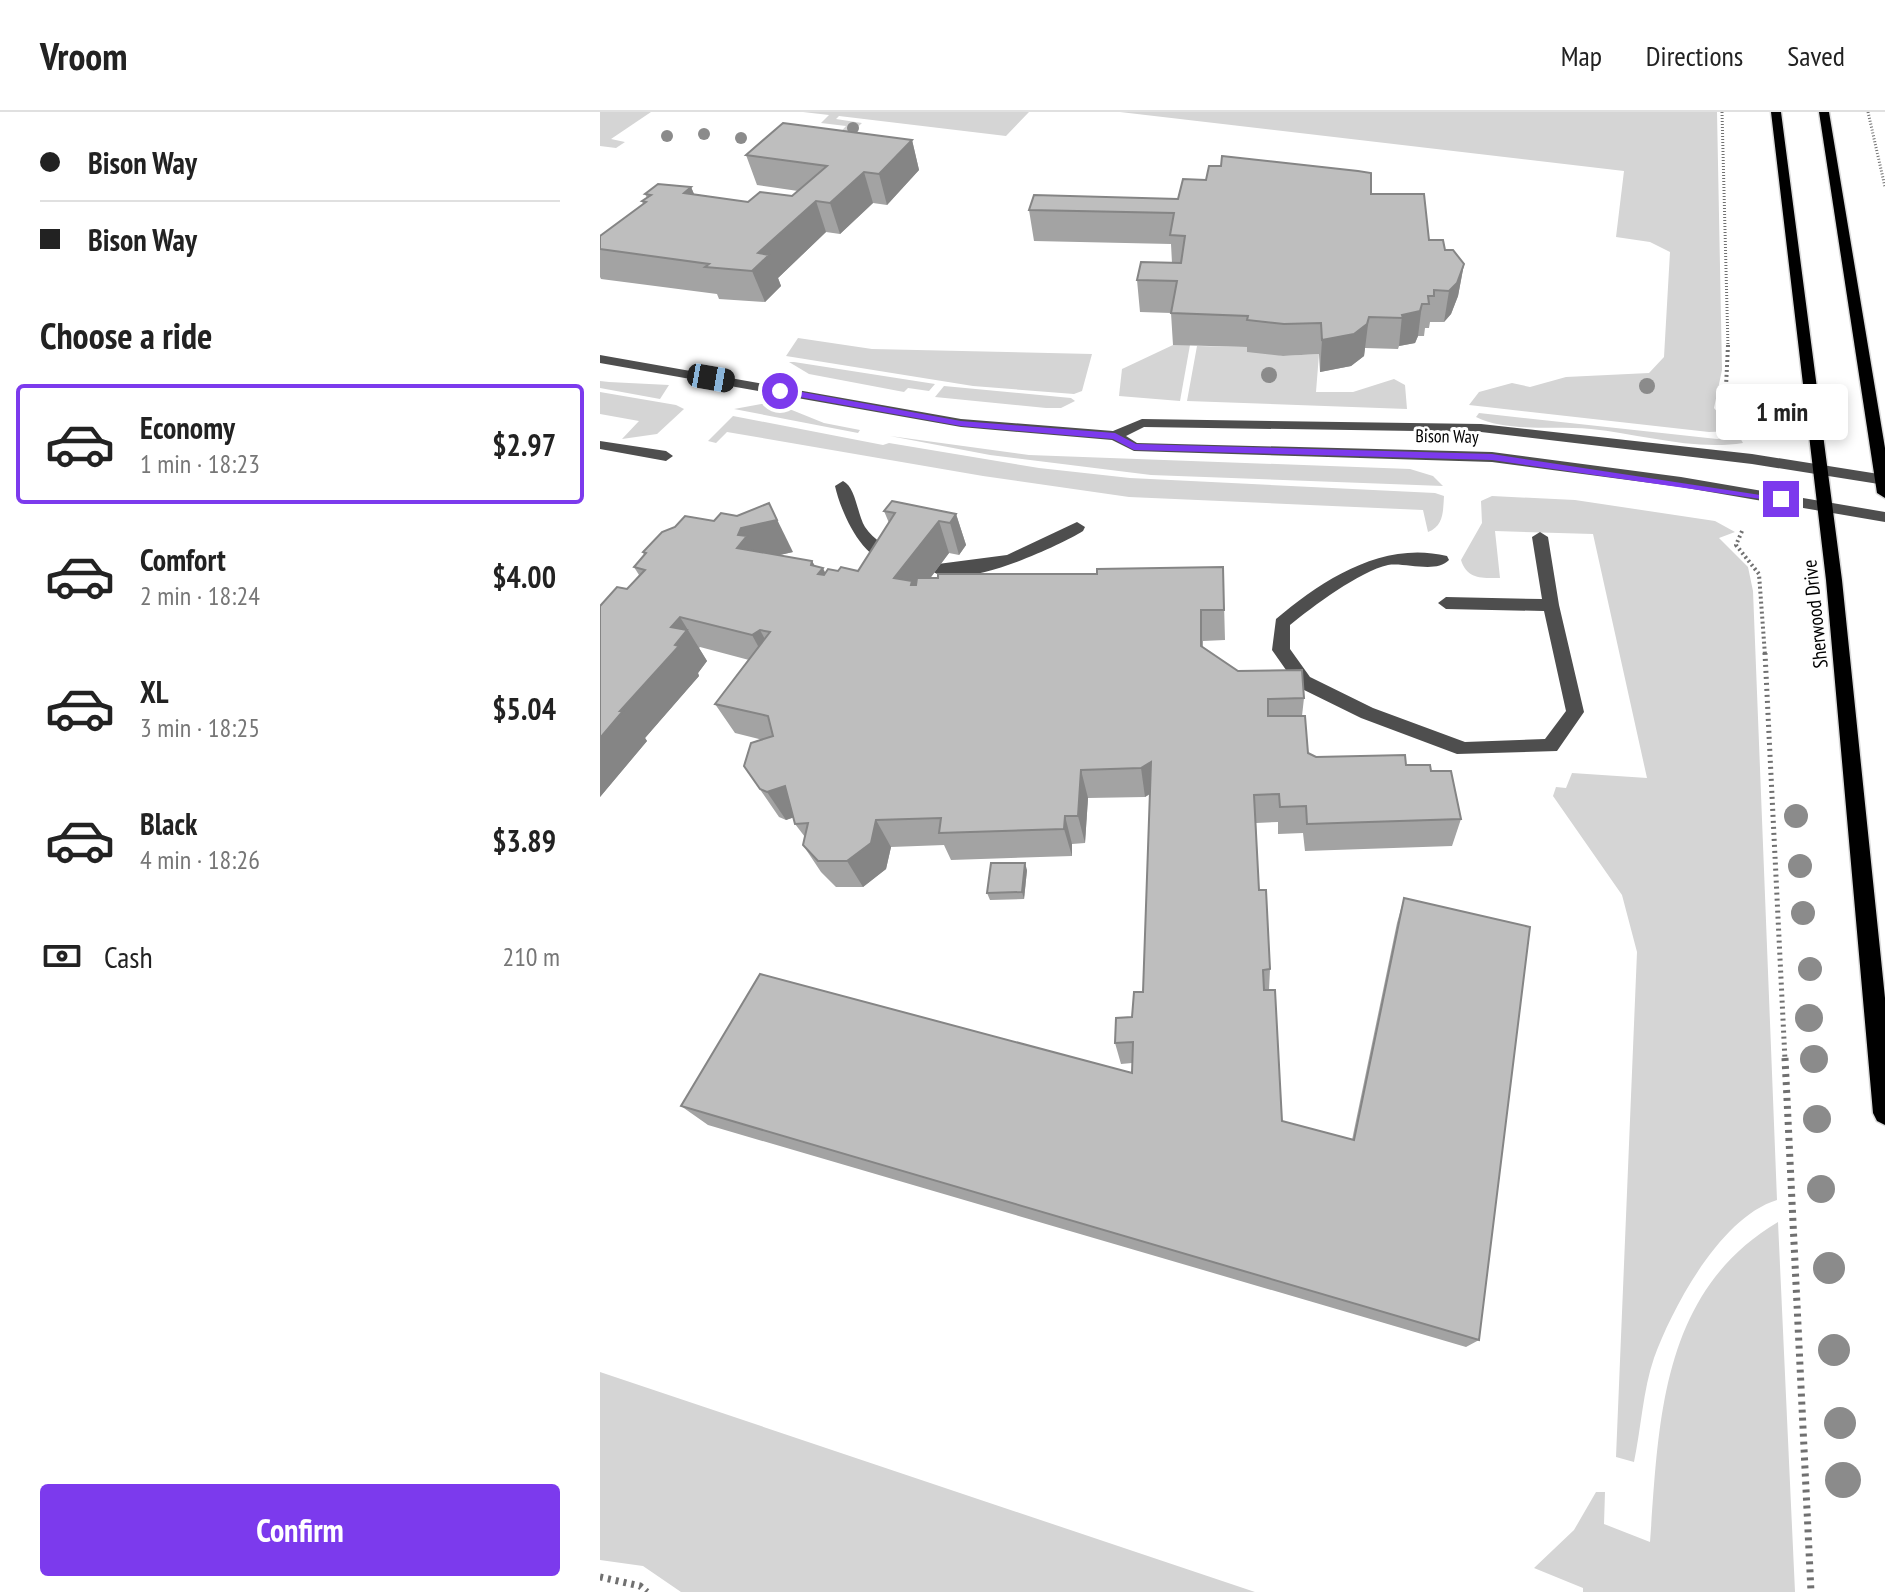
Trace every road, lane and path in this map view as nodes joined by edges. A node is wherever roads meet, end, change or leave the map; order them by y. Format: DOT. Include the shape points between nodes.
graph roads {
  1 [pos="1722,112"];
  2 [pos="1776,112"];
  3 [pos="1824,112"];
  4 [pos="1868,112"];
  5 [pos="1885,187"];
  6 [pos="600,359"];
  7 [pos="1744,433"];
  8 [pos="1115,436"];
  9 [pos="602,447"];
  10 [pos="666,456"];
  11 [pos="1821,470"];
  12 [pos="1884,485"];
  13 [pos="843,486"];
  14 [pos="1825,506"];
  15 [pos="1885,517"];
  16 [pos="1077,527"];
  17 [pos="1742,531"];
  18 [pos="1540,537"];
  19 [pos="896,560"];
  20 [pos="1441,560"];
  21 [pos="938,569"];
  22 [pos="1446,603"];
  23 [pos="1551,605"];
  24 [pos="1885,1113"];
  25 [pos="600,1577"];
  26 [pos="647,1592"];
  27 [pos="1811,1592"];
  1 -- 7 [label="path" via="1729,369 1725,408"];
  2 -- 11 [label="main road, Sherwood Drive"];
  3 -- 12 [label="main road"];
  4 -- 5 [label="path"];
  6 -- 8 [label="street, Bison Way" via="961,423"];
  8 -- 11 [label="street, Bison Way" via="1142,423 1467,427"];
  8 -- 14 [label="street, Bison Way" via="1134,447 1492,457"];
  9 -- 10 [label="street"];
  11 -- 12 [label="street, Bison Way"];
  11 -- 14 [label="main road, Sherwood Drive"];
  13 -- 19 [label="street" via="855,529 873,548"];
  14 -- 15 [label="street, Bison Way"];
  14 -- 24 [label="main road, Sherwood Drive"];
  16 -- 21 [label="street" via="1018,560 979,569"];
  17 -- 27 [label="path" via="1736,545 1759,574 1764,634"];
  18 -- 23 [label="street"];
  20 -- 23 [label="street" via="1384,560 1315,595 1282,623 1281,650 1304,682 1367,713 1464,749 1550,746 1575,712"];
  22 -- 23 [label="street"];
  25 -- 26 [label="path"];
}
